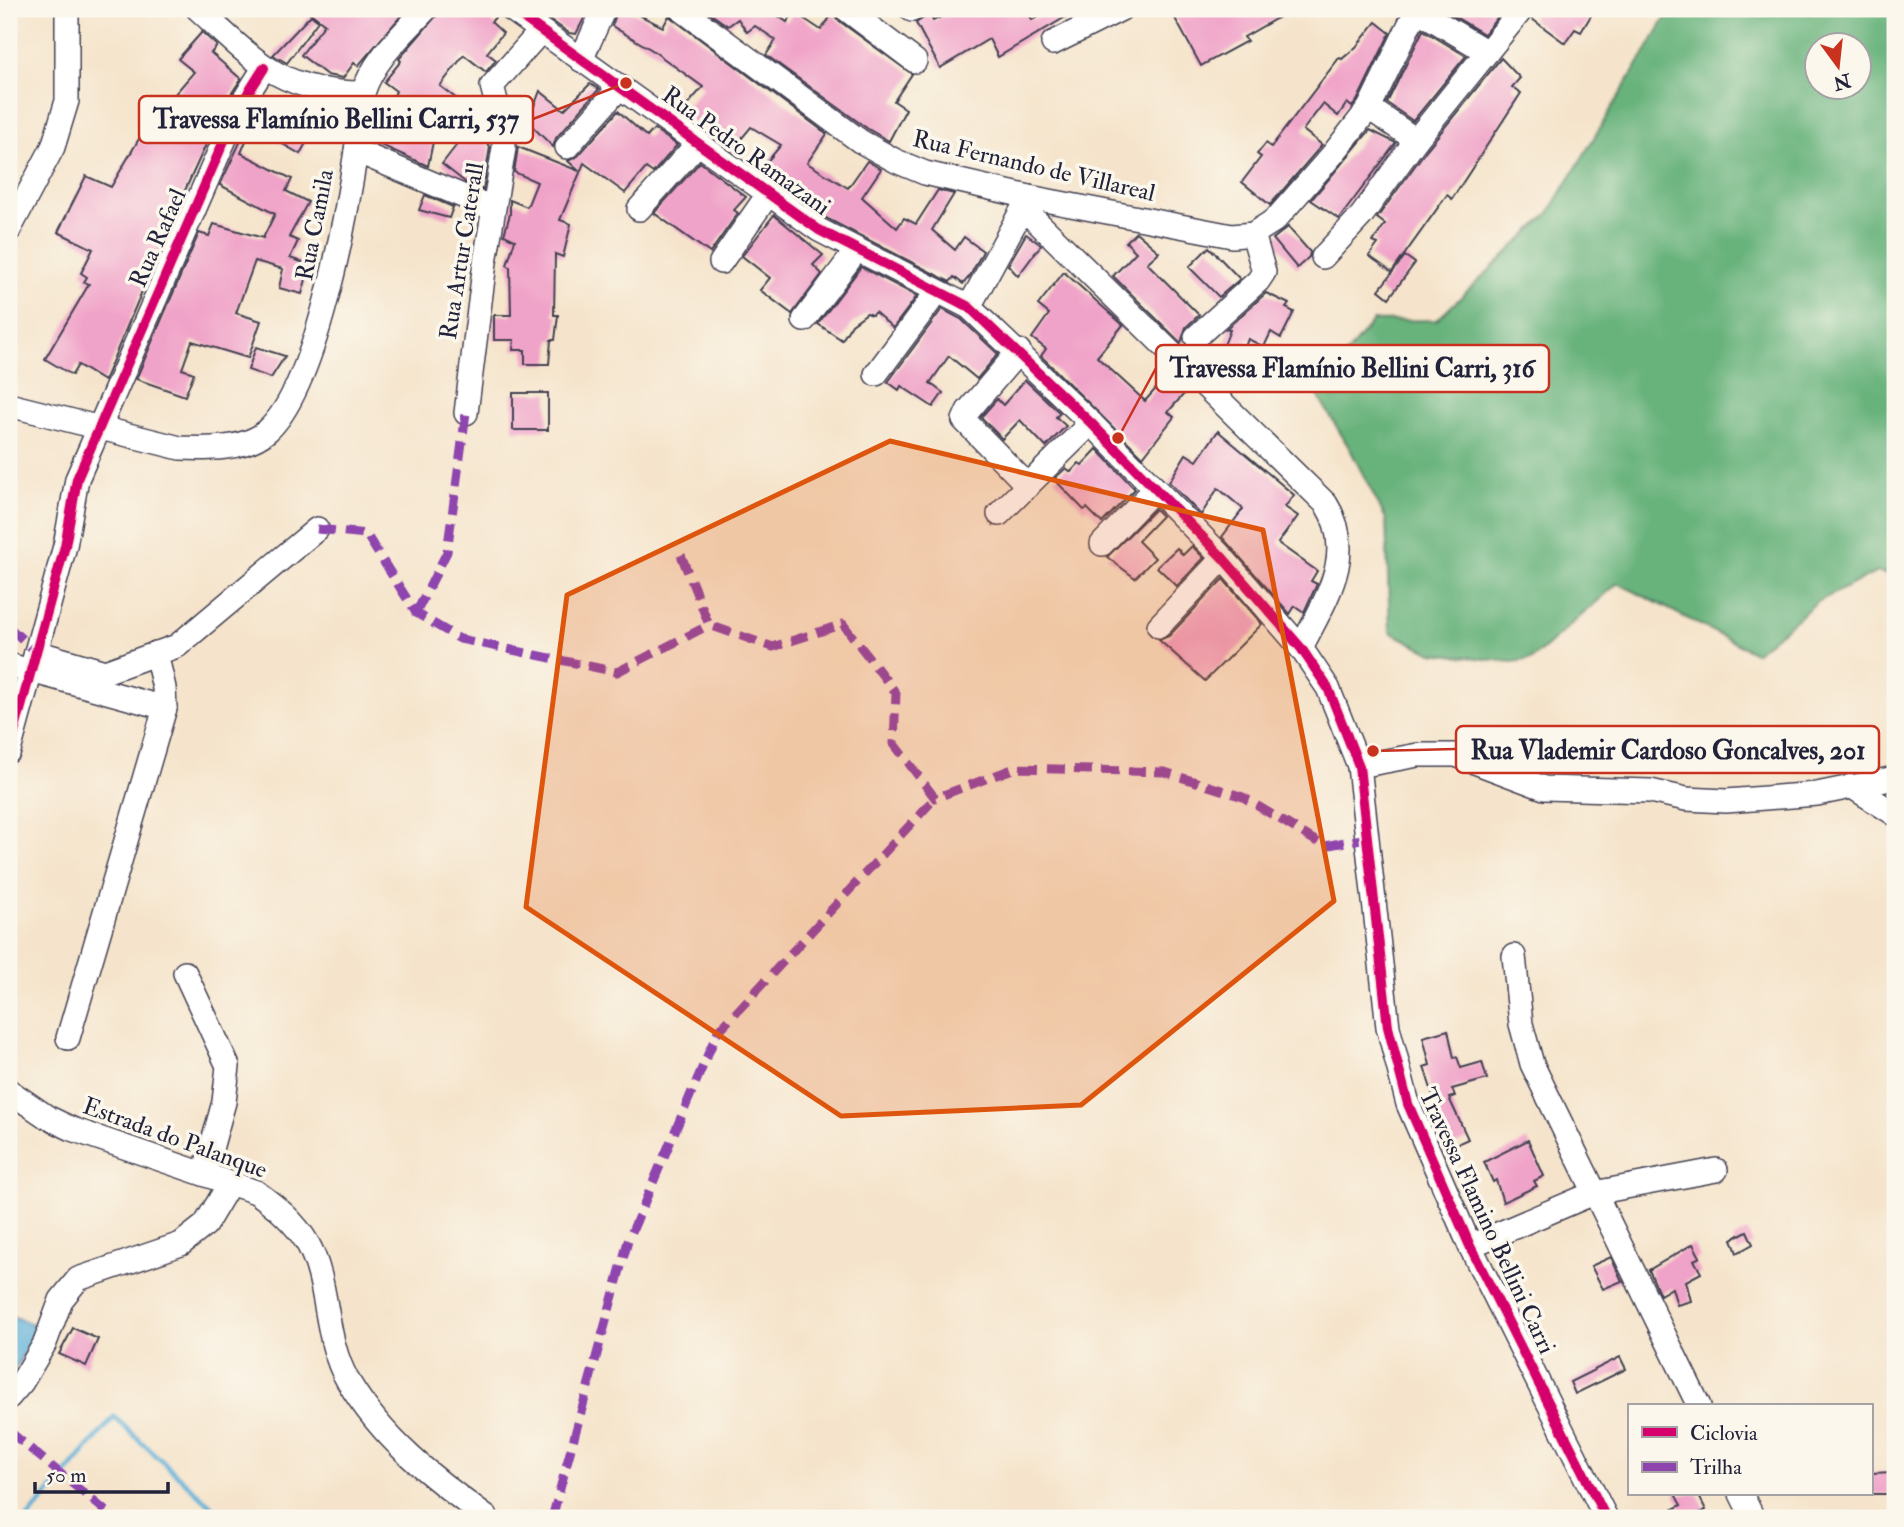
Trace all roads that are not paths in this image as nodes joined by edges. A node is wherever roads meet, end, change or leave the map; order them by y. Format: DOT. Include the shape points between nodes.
graph roads {
  1 [pos="67,9"];
  2 [pos="198,9"];
  3 [pos="426,9"];
  4 [pos="511,9"];
  5 [pos="604,9"];
  6 [pos="681,9"];
  7 [pos="846,9"];
  8 [pos="1121,9"];
  9 [pos="1417,9"];
  10 [pos="1522,9"];
  11 [pos="540,32"];
  12 [pos="1053,43"];
  13 [pos="1488,51"];
  14 [pos="581,60"];
  15 [pos="915,61"];
  16 [pos="264,68"];
  17 [pos="620,87"];
  18 [pos="363,93"];
  19 [pos="1368,108"];
  20 [pos="1416,140"];
  21 [pos="699,142"];
  22 [pos="567,147"];
  23 [pos="356,151"];
  24 [pos="769,193"];
  25 [pos="1027,203"];
  26 [pos="493,209"];
  27 [pos="639,209"];
  28 [pos="9,230"];
  29 [pos="1253,234"];
  30 [pos="856,251"];
  31 [pos="1323,257"];
  32 [pos="721,262"];
  33 [pos="937,292"];
  34 [pos="969,307"];
  35 [pos="804,320"];
  36 [pos="1196,337"];
  37 [pos="1018,351"];
  38 [pos="876,374"];
  39 [pos="9,405"];
  40 [pos="466,413"];
  41 [pos="1091,423"];
  42 [pos="99,429"];
  43 [pos="1028,486"];
  44 [pos="1155,489"];
  45 [pos="999,514"];
  46 [pos="317,529"];
  47 [pos="1102,544"];
  48 [pos="1223,558"];
  49 [pos="1159,626"];
  50 [pos="1301,648"];
  51 [pos="156,653"];
  52 [pos="25,663"];
  53 [pos="93,668"];
  54 [pos="68,681"];
  55 [pos="165,708"];
  56 [pos="9,751"];
  57 [pos="1359,766"];
  58 [pos="1895,778"];
  59 [pos="1851,786"];
  60 [pos="1895,814"];
  61 [pos="1514,956"];
  62 [pos="185,973"];
  63 [pos="68,1038"];
  64 [pos="9,1091"];
  65 [pos="1716,1170"];
  66 [pos="204,1174"];
  67 [pos="230,1183"];
  68 [pos="1594,1193"];
  69 [pos="1470,1246"];
  70 [pos="9,1397"];
  71 [pos="1698,1404"];
  72 [pos="1742,1496"];
  73 [pos="487,1518"];
  74 [pos="1606,1518"];
  75 [pos="1753,1518"];
  1 -- 28 [label="street" via="68,101 53,148"];
  2 -- 16 [label="street"];
  3 -- 18 [label="street, Rua Camila" via="388,50"];
  4 -- 11 [label="street, Rua Pedro Ramazani"];
  5 -- 14 [label="street"];
  6 -- 25 [label="street, Rua Fernando de Villareal" via="860,141 925,173"];
  7 -- 15 [label="street"];
  8 -- 12 [label="street"];
  9 -- 13 [label="street"];
  9 -- 19 [label="street"];
  10 -- 13 [label="street"];
  11 -- 14 [label="street, Rua Pedro Ramazani"];
  11 -- 26 [label="street, Rua Artur Caterall" via="492,86 504,136"];
  13 -- 20 [label="street"];
  14 -- 17 [label="street, Rua Pedro Ramazani"];
  16 -- 18 [label="street" via="313,89"];
  16 -- 42 [label="street, Rua Rafael" via="237,111"];
  17 -- 21 [label="street, Rua Pedro Ramazani"];
  17 -- 22 [label="street"];
  18 -- 23 [label="street, Rua Camila"];
  19 -- 20 [label="street"];
  19 -- 29 [label="street" via="1297,197"];
  20 -- 31 [label="street" via="1362,215"];
  21 -- 24 [label="street, Rua Pedro Ramazani"];
  21 -- 27 [label="street"];
  23 -- 26 [label="street"];
  23 -- 42 [label="street, Rua Camila" via="335,271 284,412 265,433 242,443 206,449"];
  24 -- 30 [label="street, Rua Pedro Ramazani"];
  24 -- 32 [label="street"];
  25 -- 29 [label="street, Rua Fernando de Villareal" via="1211,234"];
  25 -- 34 [label="street"];
  25 -- 50 [label="street" via="1326,504 1340,534 1337,572"];
  26 -- 40 [label="street, Rua Artur Caterall"];
  29 -- 36 [label="street" via="1264,272"];
  30 -- 33 [label="street, Rua Pedro Ramazani"];
  30 -- 35 [label="street"];
  33 -- 34 [label="street, Rua Pedro Ramazani"];
  33 -- 38 [label="street"];
  34 -- 37 [label="street, Rua Pedro Ramazani"];
  37 -- 41 [label="street, Rua Pedro Ramazani"];
  37 -- 43 [label="street" via="968,411 965,425"];
  39 -- 42 [label="street"];
  41 -- 43 [label="street"];
  41 -- 44 [label="street, Rua Pedro Ramazani"];
  42 -- 52 [label="street, Rua Rafael" via="77,479 65,546"];
  43 -- 45 [label="street"];
  44 -- 47 [label="street"];
  44 -- 48 [label="street, Travessa Flamino Bellini Carri"];
  46 -- 51 [label="street" via="177,646"];
  48 -- 49 [label="street"];
  48 -- 50 [label="street, Travessa Flamino Bellini Carri"];
  50 -- 57 [label="street, Travessa Flamino Bellini Carri" via="1328,688"];
  51 -- 53 [label="street" via="105,672"];
  51 -- 55 [label="street"];
  52 -- 53 [label="street"];
  52 -- 54 [label="street"];
  52 -- 56 [label="street, Rua Rafael"];
  53 -- 54 [label="street"];
  54 -- 55 [label="street"];
  55 -- 63 [label="street"];
  57 -- 59 [label="street" via="1418,755 1456,755 1545,788 1650,791 1726,801"];
  57 -- 69 [label="street, Travessa Flamino Bellini Carri" via="1396,1067"];
  58 -- 59 [label="street"];
  59 -- 60 [label="street"];
  61 -- 68 [label="street" via="1521,1024 1532,1064"];
  62 -- 66 [label="street" via="228,1066 224,1102"];
  64 -- 66 [label="street, Estrada do Palanque" via="72,1129"];
  65 -- 68 [label="street"];
  66 -- 67 [label="street, Estrada do Palanque"];
  67 -- 70 [label="street" via="205,1225 181,1244 78,1279 61,1300 45,1343"];
  67 -- 73 [label="street, Estrada do Palanque" via="256,1192 281,1211 309,1247 335,1354 379,1426 430,1475"];
  68 -- 69 [label="street"];
  68 -- 71 [label="street"];
  69 -- 74 [label="street, Travessa Flamino Bellini Carri"];
  72 -- 75 [label="street"];
}
